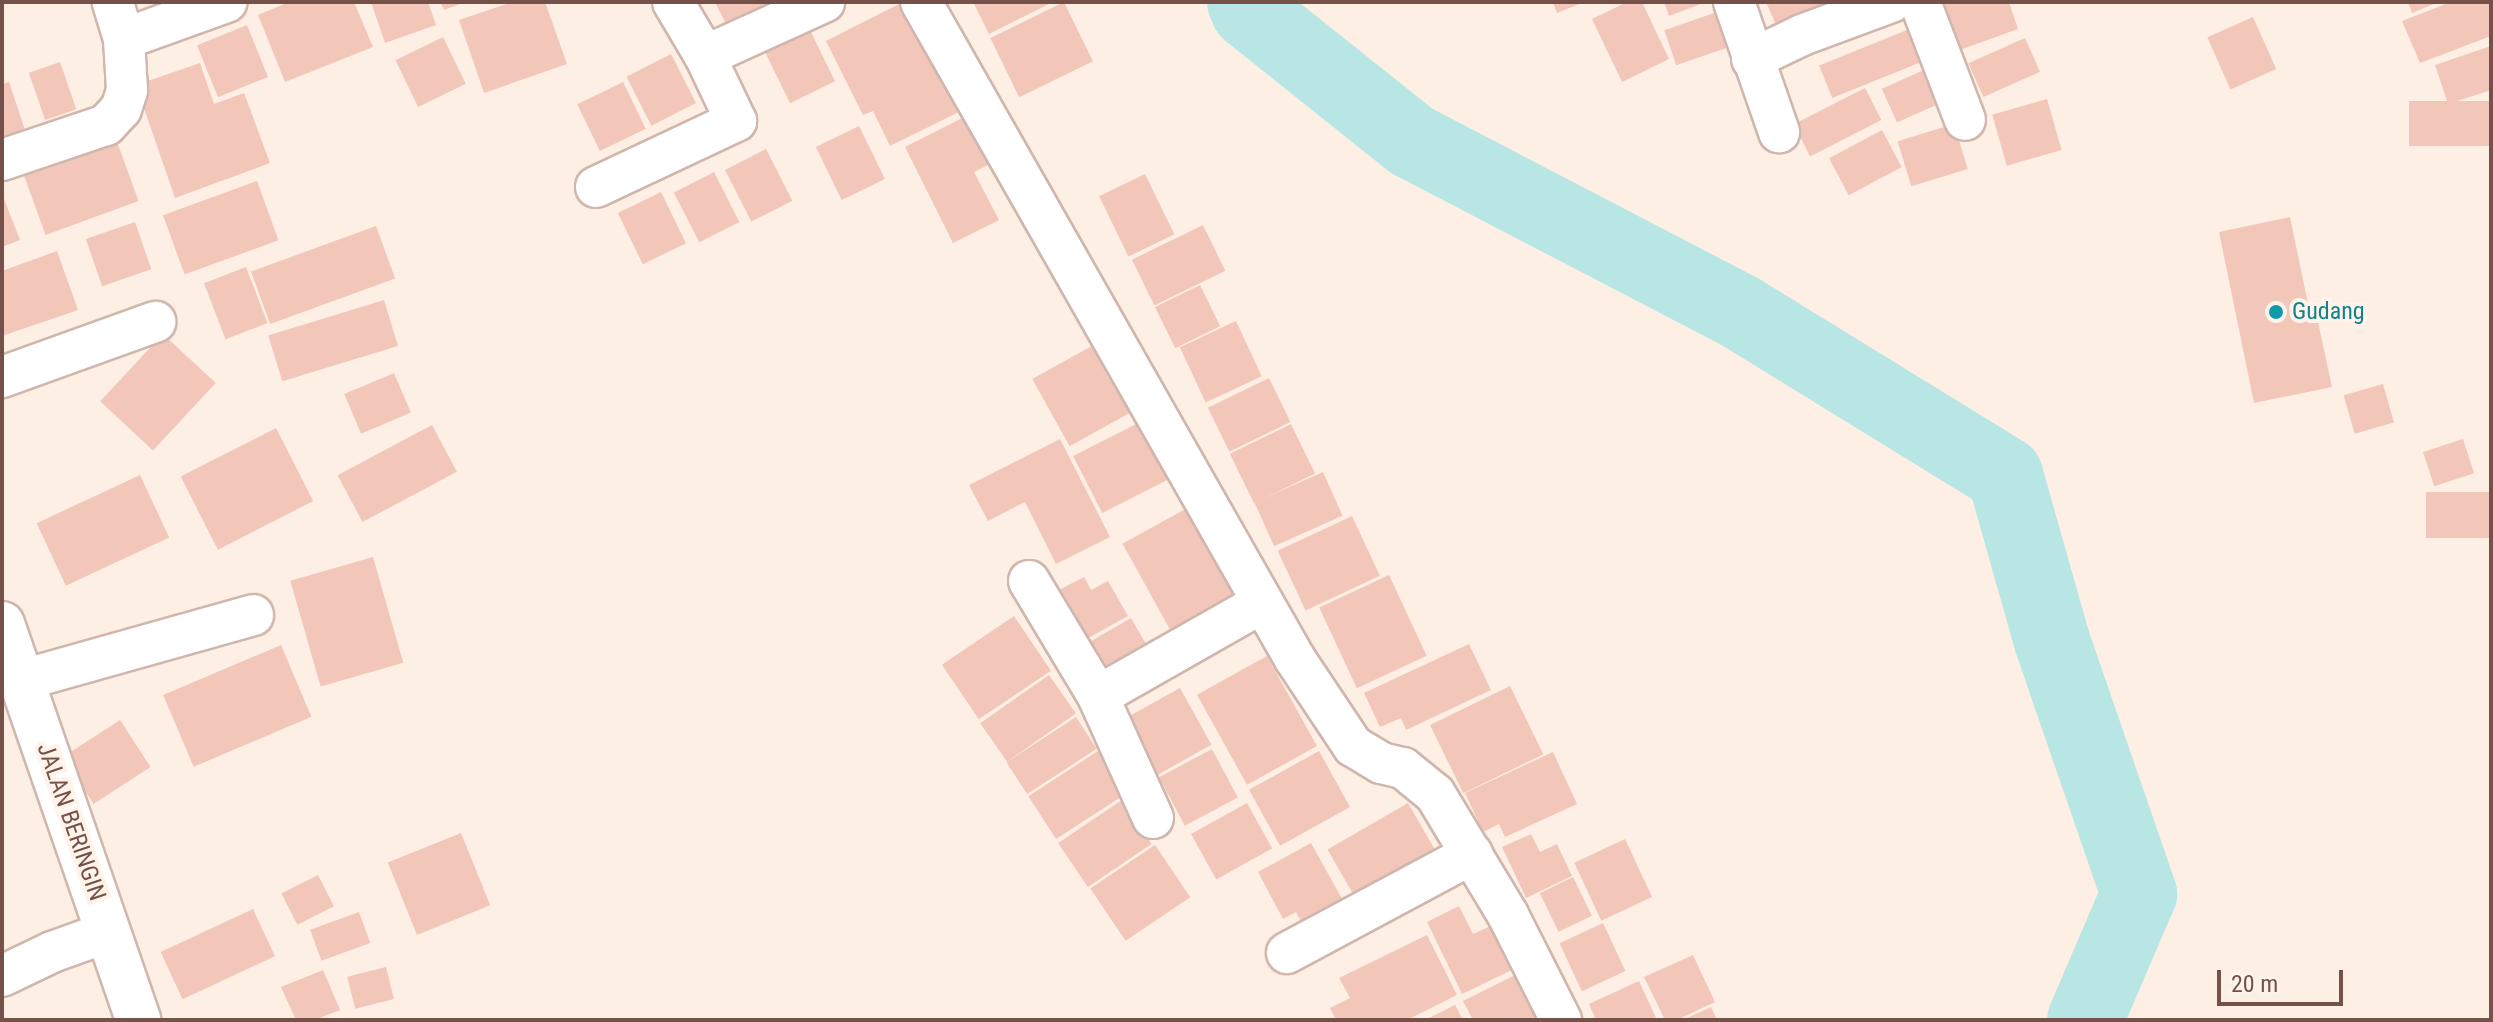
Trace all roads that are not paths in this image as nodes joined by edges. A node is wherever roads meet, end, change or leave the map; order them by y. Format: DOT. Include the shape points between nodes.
graph roads {
  1 [pos="226,2"];
  2 [pos="673,2"];
  3 [pos="824,2"];
  4 [pos="921,2"];
  5 [pos="1734,2"];
  6 [pos="1891,2"];
  7 [pos="1920,2"];
  8 [pos="119,20"];
  9 [pos="705,56"];
  10 [pos="1752,59"];
  11 [pos="1965,120"];
  12 [pos="1779,132"];
  13 [pos="2,160"];
  14 [pos="596,187"];
  15 [pos="155,322"];
  16 [pos="2,377"];
  17 [pos="1029,581"];
  18 [pos="1262,603"];
  19 [pos="253,615"];
  20 [pos="3,631"];
  21 [pos="22,680"];
  22 [pos="1098,696"];
  23 [pos="1153,818"];
  24 [pos="1472,854"];
  25 [pos="108,932"];
  26 [pos="1287,953"];
  27 [pos="2,976"];
  28 [pos="138,1020"];
  29 [pos="1561,1020"];
  1 -- 8 [label="street"];
  2 -- 9 [label="street"];
  3 -- 9 [label="street"];
  4 -- 18 [label="street"];
  5 -- 10 [label="street"];
  6 -- 10 [label="street"];
  7 -- 11 [label="street"];
  8 -- 13 [label="street" via="127,90 121,109 106,125"];
  9 -- 14 [label="street" via="736,121"];
  10 -- 12 [label="street"];
  15 -- 16 [label="street"];
  17 -- 22 [label="street"];
  18 -- 22 [label="street"];
  18 -- 24 [label="street" via="1353,746 1381,763 1403,768 1435,794"];
  19 -- 21 [label="street"];
  20 -- 21 [label="street, JALAN BERINGIN"];
  21 -- 25 [label="street, JALAN BERINGIN"];
  22 -- 23 [label="street"];
  24 -- 26 [label="street"];
  24 -- 29 [label="street" via="1542,976"];
  25 -- 27 [label="street"];
  25 -- 28 [label="street, JALAN BERINGIN"];
}
